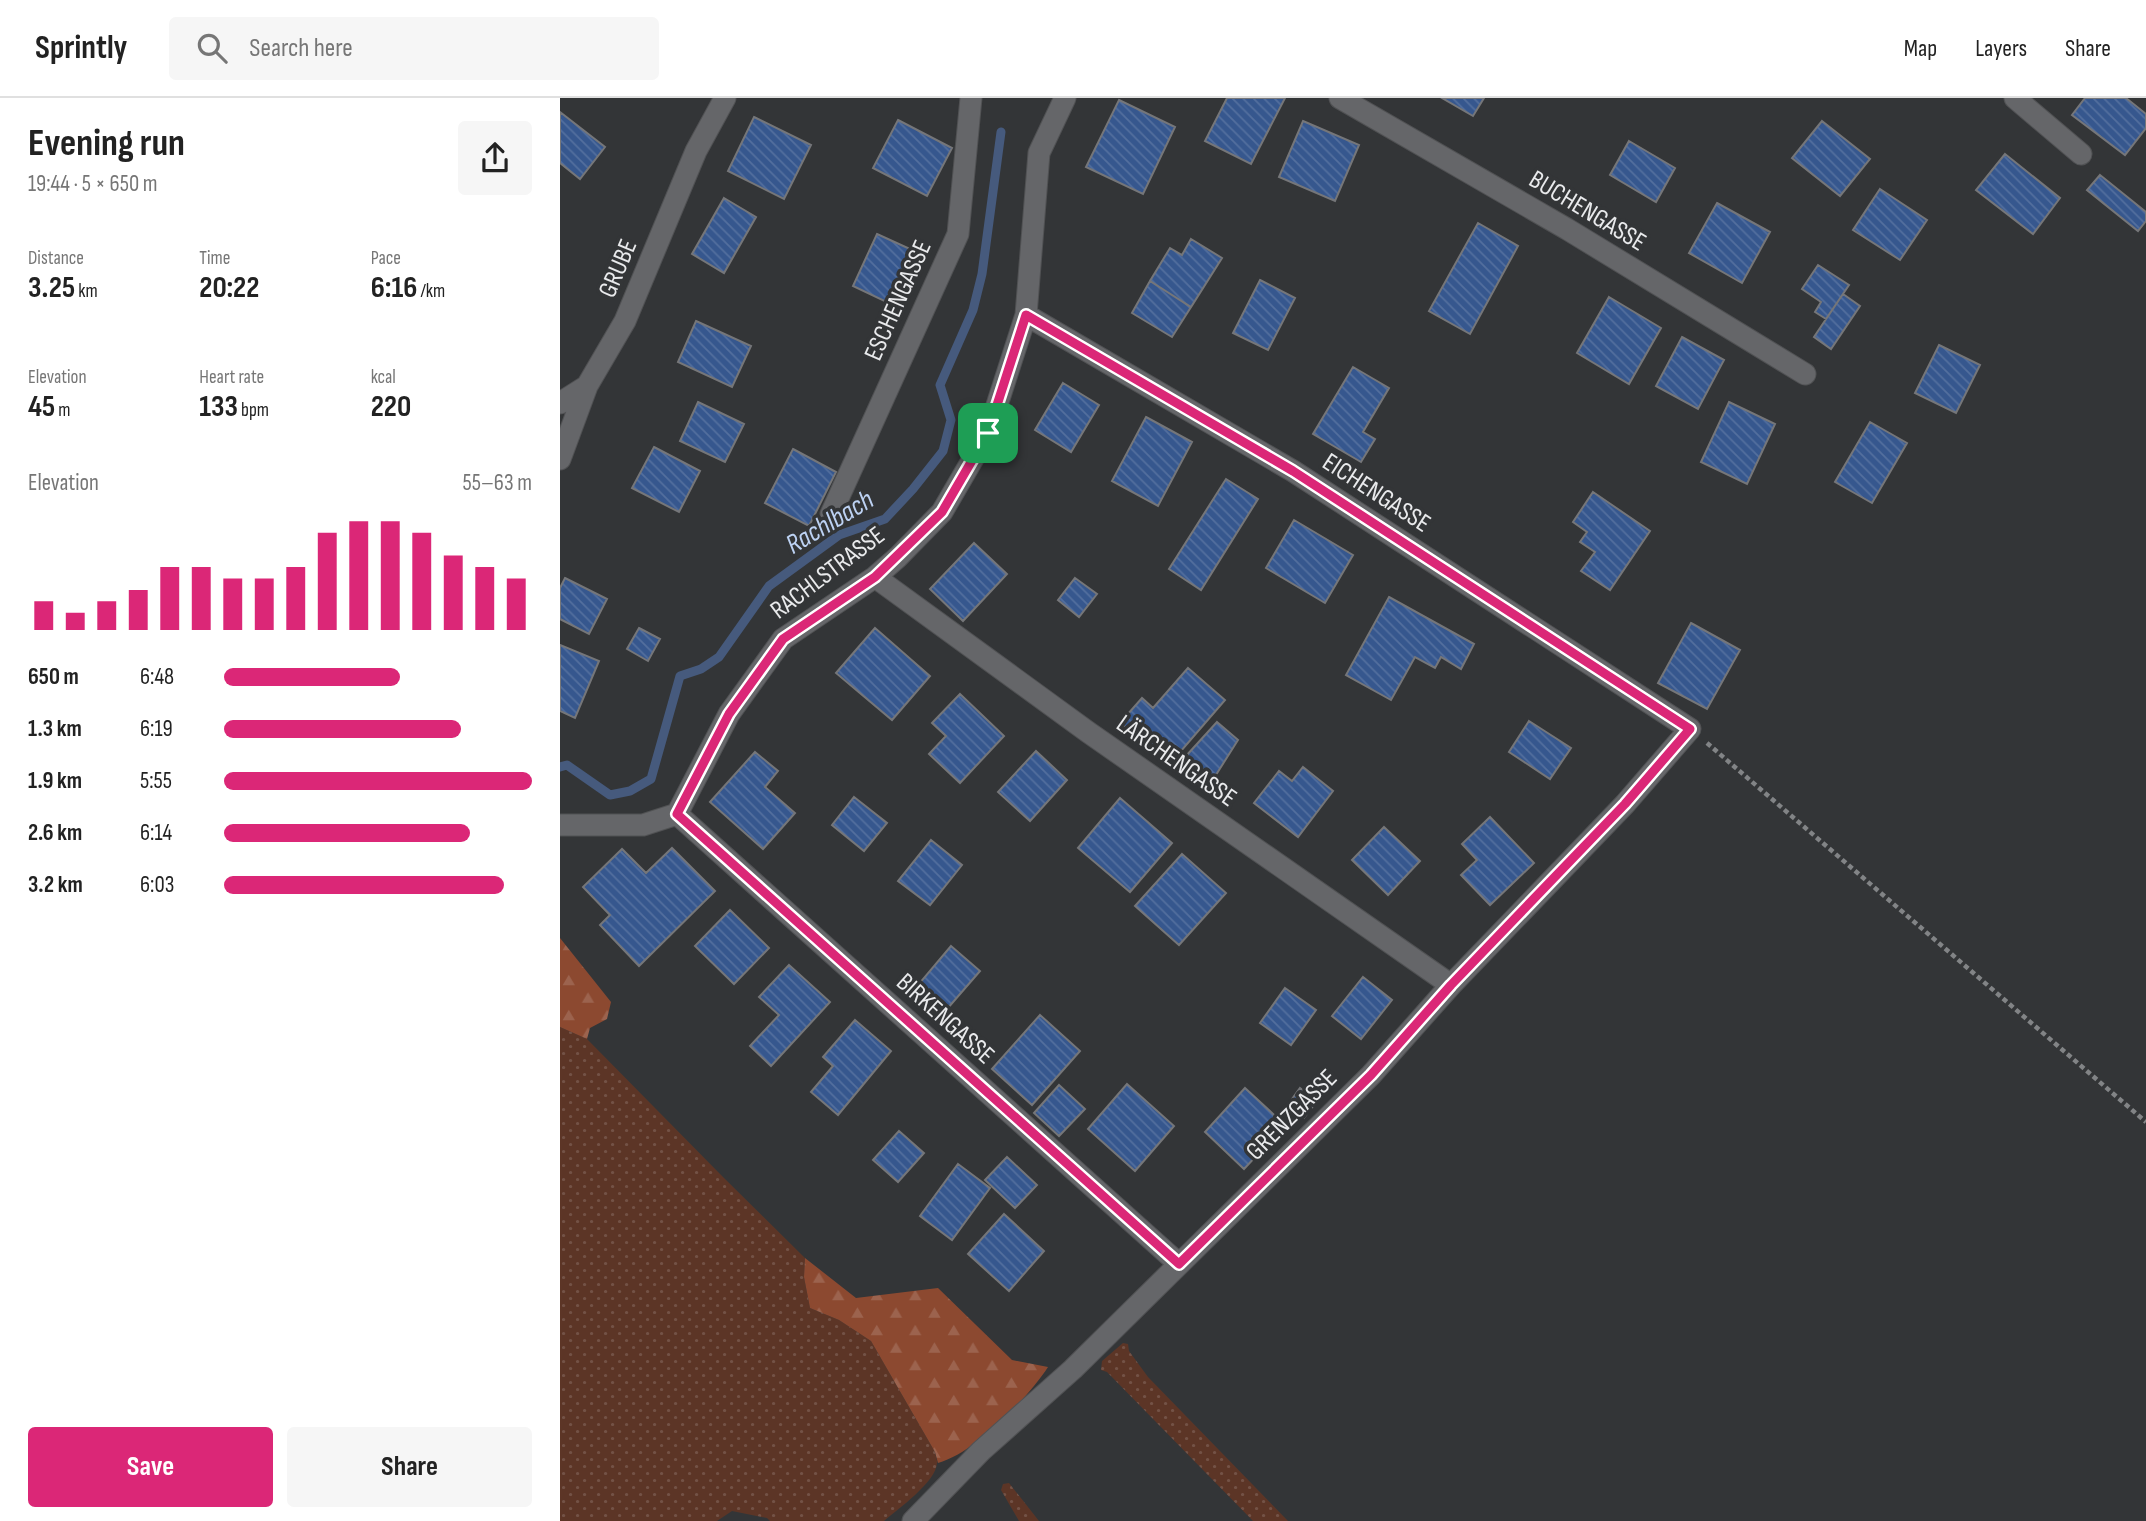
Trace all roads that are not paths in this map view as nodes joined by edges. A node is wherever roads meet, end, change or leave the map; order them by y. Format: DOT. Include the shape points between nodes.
graph roads {
  1 [pos="725,98"];
  2 [pos="971,98"];
  3 [pos="1065,98"];
  4 [pos="1340,98"];
  5 [pos="2015,98"];
  6 [pos="2081,154"];
  7 [pos="1026,315"];
  8 [pos="1805,374"];
  9 [pos="587,386"];
  10 [pos="560,403"];
  11 [pos="560,459"];
  12 [pos="831,514"];
  13 [pos="875,577"];
  14 [pos="1690,729"];
  15 [pos="677,814"];
  16 [pos="560,825"];
  17 [pos="1451,985"];
  18 [pos="1179,1264"];
  19 [pos="913,1521"];
  1 -- 9 [label="street, GRUBE" via="696,151 625,321"];
  2 -- 12 [label="street, ESCHENGASSE" via="958,234"];
  3 -- 7 [label="street, RACHLSTRASSE" via="1039,153"];
  4 -- 8 [label="street, BUCHENGASSE"];
  5 -- 6 [label="street"];
  7 -- 13 [label="street, RACHLSTRASSE" via="988,433 942,512"];
  7 -- 14 [label="street, EICHENGASSE" via="1293,471"];
  9 -- 10 [label="street"];
  9 -- 11 [label="street, GRUBE"];
  13 -- 15 [label="street, RACHLSTRASSE" via="783,639 729,714"];
  13 -- 17 [label="street, LÄRCHENGASSE" via="1088,733"];
  14 -- 17 [label="street, GRENZGASSE" via="1625,804"];
  15 -- 16 [label="street" via="643,825"];
  15 -- 18 [label="street, BIRKENGASSE"];
  17 -- 18 [label="street, GRENZGASSE" via="1371,1075"];
  18 -- 19 [label="street, GRENZGASSE"];
}
